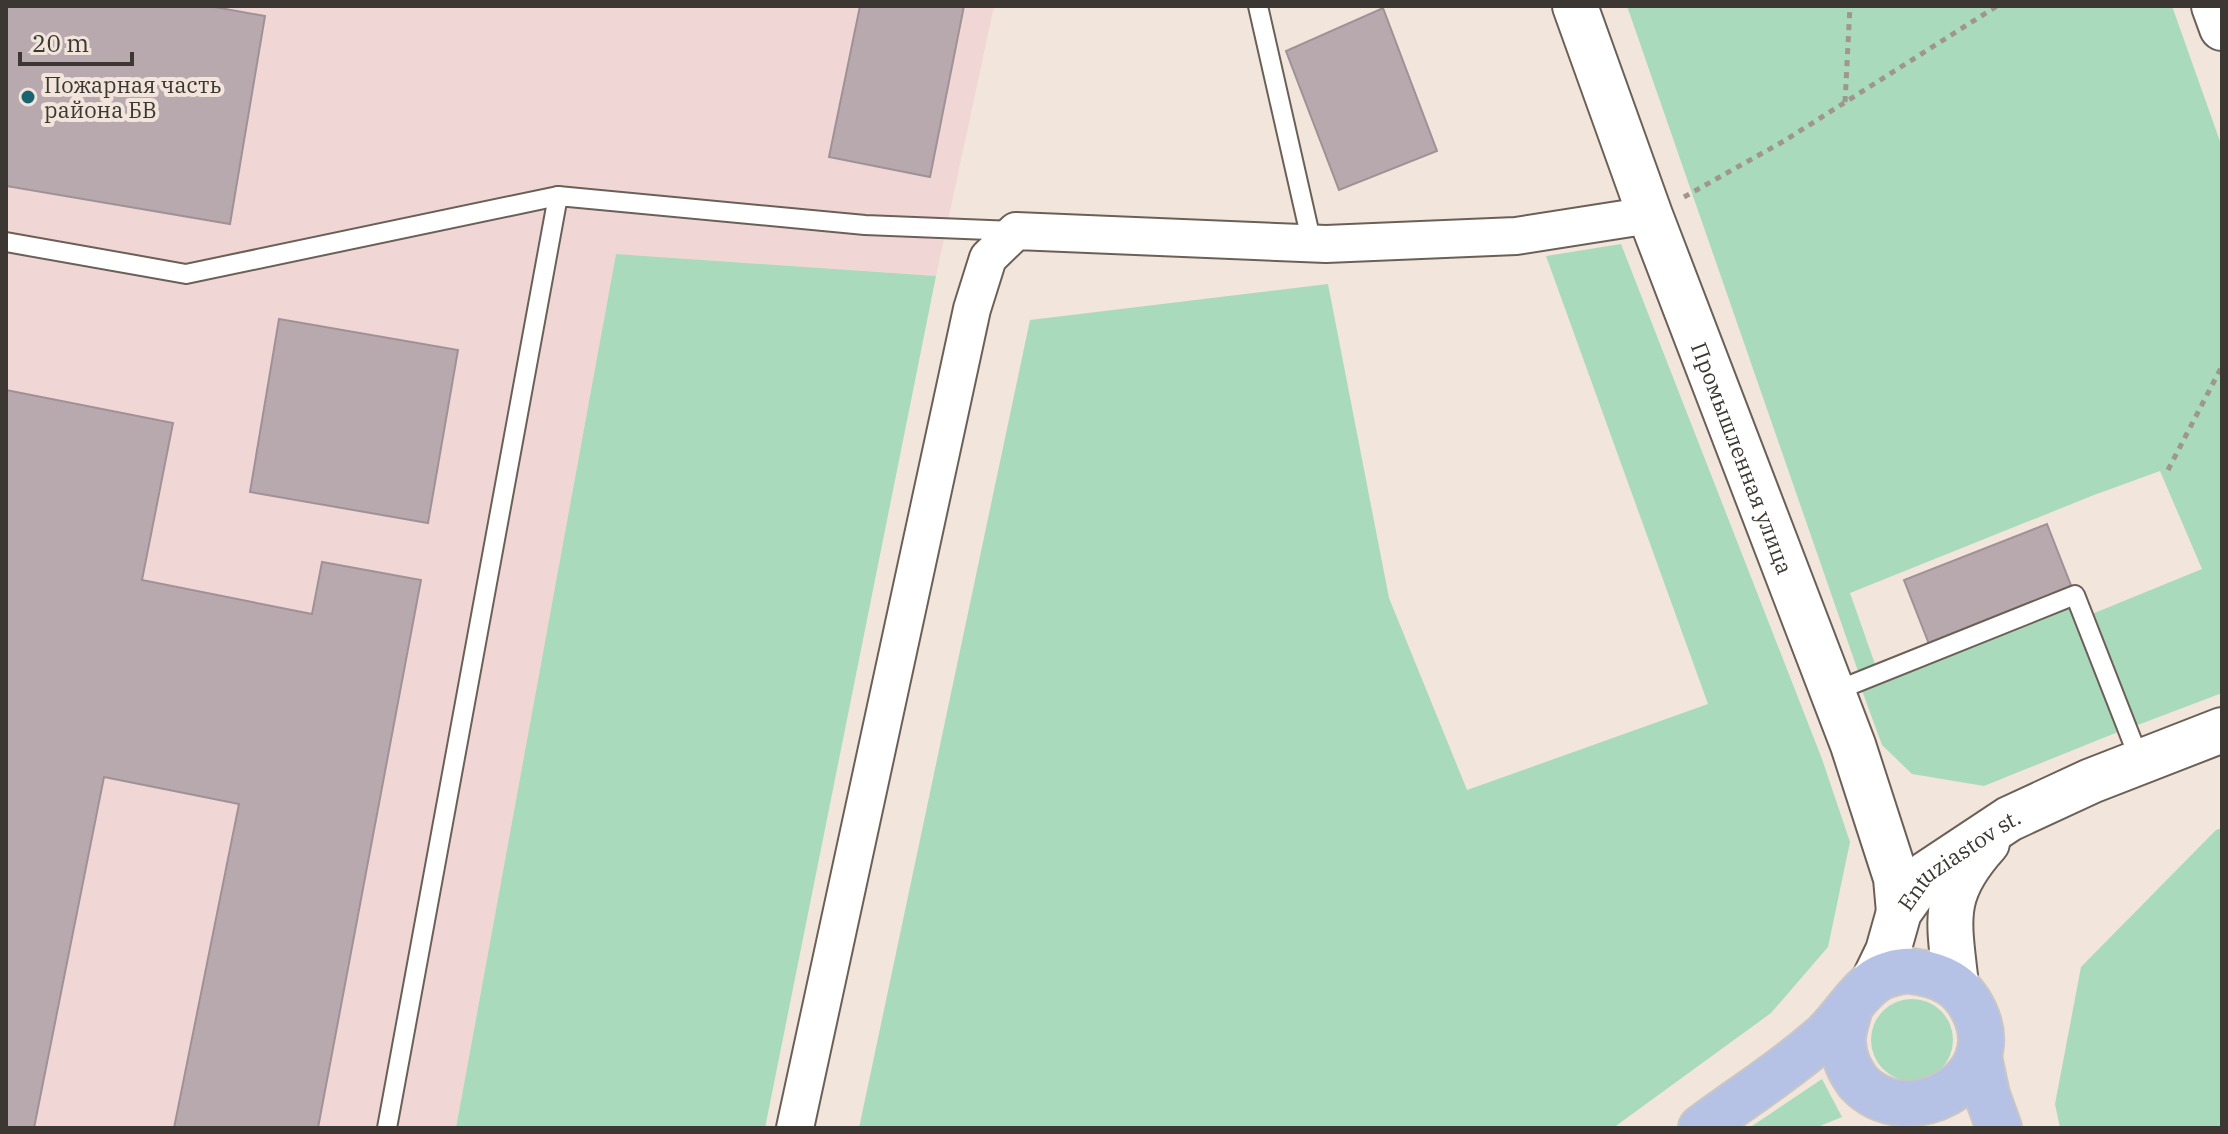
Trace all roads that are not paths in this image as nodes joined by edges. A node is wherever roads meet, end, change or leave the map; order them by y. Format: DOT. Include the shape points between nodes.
graph roads {
  1 [pos="1258,6"];
  2 [pos="1575,6"];
  3 [pos="2214,6"];
  4 [pos="2222,28"];
  5 [pos="558,196"];
  6 [pos="1650,215"];
  7 [pos="1016,231"];
  8 [pos="6,242"];
  9 [pos="1312,244"];
  10 [pos="1833,692"];
  11 [pos="2222,730"];
  12 [pos="2140,761"];
  13 [pos="2009,819"];
  14 [pos="1899,912"];
  15 [pos="1956,985"];
  16 [pos="1862,994"];
  17 [pos="1979,1057"];
  18 [pos="1920,1108"];
  19 [pos="387,1128"];
  20 [pos="795,1128"];
  21 [pos="1701,1128"];
  22 [pos="1866,1128"];
  23 [pos="1967,1128"];
  24 [pos="1999,1128"];
  1 -- 9 [label="lane"];
  2 -- 6 [label="street, Промышленная улица"];
  3 -- 4 [label="street"];
  5 -- 7 [label="lane" via="865,225"];
  5 -- 8 [label="lane" via="186,274"];
  5 -- 19 [label="lane"];
  6 -- 9 [label="street" via="1516,236"];
  6 -- 10 [label="street, Промышленная улица"];
  7 -- 9 [label="street"];
  7 -- 20 [label="street" via="988,258 972,309"];
  10 -- 12 [label="lane" via="2075,595"];
  10 -- 14 [label="street, Промышленная улица" via="1896,878"];
  11 -- 12 [label="street"];
  12 -- 13 [label="street"];
  13 -- 14 [label="street, Entuziastov st." via="1926,874"];
  13 -- 15 [label="street, Entuziastov st." via="1956,883 1948,916"];
  14 -- 16 [label="street, Entuziastov st." via="1888,951"];
  15 -- 16 [label="main road" via="1934,974 1904,970"];
  15 -- 17 [label="main road" via="1978,1019"];
  16 -- 18 [label="main road" via="1842,1040 1847,1066 1865,1092 1891,1106"];
  16 -- 21 [label="main road" via="1824,1037"];
  17 -- 18 [label="main road" via="1955,1095"];
  17 -- 24 [label="main road"];
  18 -- 22 [label="main road"];
  18 -- 23 [label="main road"];
}
